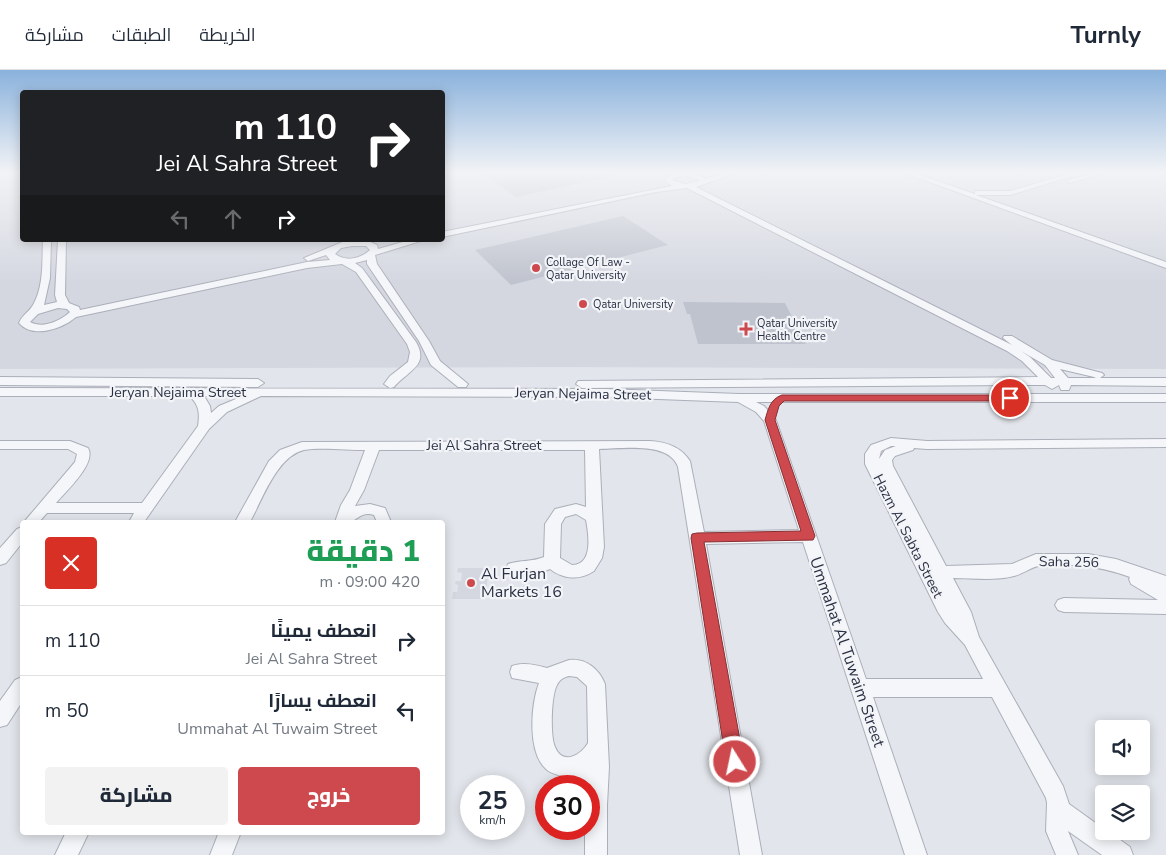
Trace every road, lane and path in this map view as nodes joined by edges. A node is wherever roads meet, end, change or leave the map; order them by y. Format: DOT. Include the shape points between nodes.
graph roads {
  1 [pos="526,210"];
  2 [pos="563,210"];
  3 [pos="745,210"];
  4 [pos="746,210"];
  5 [pos="1018,210"];
  6 [pos="1032,210"];
  7 [pos="445,228"];
  8 [pos="445,234"];
  9 [pos="47,242"];
  10 [pos="62,242"];
  11 [pos="359,242"];
  12 [pos="413,242"];
  13 [pos="1116,244"];
  14 [pos="335,246"];
  15 [pos="372,254"];
  16 [pos="1166,259"];
  17 [pos="343,261"];
  18 [pos="1166,265"];
  19 [pos="389,290"];
  20 [pos="916,292"];
  21 [pos="376,294"];
  22 [pos="906,296"];
  23 [pos="398,302"];
  24 [pos="386,306"];
  25 [pos="71,309"];
  26 [pos="33,313"];
  27 [pos="1049,363"];
  28 [pos="1166,378"];
  29 [pos="0,381"];
  30 [pos="1048,381"];
  31 [pos="1166,382"];
  32 [pos="390,384"];
  33 [pos="462,384"];
  34 [pos="1064,386"];
  35 [pos="0,392"];
  36 [pos="191,392"];
  37 [pos="265,392"];
  38 [pos="681,397"];
  39 [pos="739,398"];
  40 [pos="782,398"];
  41 [pos="1048,398"];
  42 [pos="1088,398"];
  43 [pos="1166,398"];
  44 [pos="770,420"];
  45 [pos="204,426"];
  46 [pos="1166,443"];
  47 [pos="374,445"];
  48 [pos="592,445"];
  49 [pos="3,447"];
  50 [pos="357,490"];
  51 [pos="593,490"];
  52 [pos="43,508"];
  53 [pos="146,508"];
  54 [pos="371,509"];
  55 [pos="571,509"];
  56 [pos="33,520"];
  57 [pos="137,520"];
  58 [pos="244,520"];
  59 [pos="344,520"];
  60 [pos="345,520"];
  61 [pos="384,520"];
  62 [pos="594,522"];
  63 [pos="20,534"];
  64 [pos="808,536"];
  65 [pos="697,538"];
  66 [pos="922,549"];
  67 [pos="0,559"];
  68 [pos="552,560"];
  69 [pos="1116,565"];
  70 [pos="514,569"];
  71 [pos="941,572"];
  72 [pos="1166,582"];
  73 [pos="1166,596"];
  74 [pos="1064,605"];
  75 [pos="1166,607"];
  76 [pos="971,639"];
  77 [pos="519,672"];
  78 [pos="550,678"];
  79 [pos="859,688"];
  80 [pos="998,688"];
  81 [pos="20,689"];
  82 [pos="0,718"];
  83 [pos="598,744"];
  84 [pos="570,768"];
  85 [pos="575,775"];
  86 [pos="597,775"];
  87 [pos="1058,810"];
  88 [pos="76,835"];
  89 [pos="229,835"];
  90 [pos="595,840"];
  91 [pos="66,855"];
  92 [pos="221,855"];
  93 [pos="596,855"];
  94 [pos="751,855"];
  95 [pos="916,855"];
  96 [pos="1067,855"];
  97 [pos="1122,855"];
  1 -- 7 [label="street"];
  2 -- 8 [label="street"];
  3 -- 22 [label="street"];
  4 -- 20 [label="street"];
  5 -- 13 [label="street"];
  6 -- 13 [label="street"];
  9 -- 26 [label="street" via="43,293 40,306"];
  10 -- 25 [label="street" via="60,295"];
  11 -- 14 [label="street"];
  11 -- 15 [label="street" via="374,248"];
  12 -- 15 [label="street"];
  13 -- 16 [label="street"];
  13 -- 18 [label="street"];
  14 -- 17 [label="street" via="331,257"];
  14 -- 25 [label="street" via="302,259"];
  15 -- 17 [label="street" via="359,260"];
  15 -- 19 [label="street" via="372,264"];
  17 -- 21 [label="street" via="359,270"];
  17 -- 25 [label="street"];
  19 -- 21 [label="street"];
  19 -- 23 [label="street"];
  20 -- 22 [label="street"];
  20 -- 27 [label="street" via="1021,344"];
  21 -- 24 [label="street"];
  22 -- 30 [label="street" via="1011,349"];
  23 -- 24 [label="street"];
  23 -- 33 [label="street" via="435,363"];
  24 -- 32 [label="street" via="416,352 415,361"];
  25 -- 26 [label="street" via="49,307"];
  25 -- 26 [label="street" via="54,325 34,327 24,323 26,317"];
  27 -- 28 [label="street" via="1107,376"];
  27 -- 34 [label="street"];
  29 -- 32 [label="street, Jeryan Nejaima Street"];
  30 -- 33 [label="street, Jeryan Nejaima Street"];
  30 -- 34 [label="street"];
  31 -- 34 [label="street"];
  32 -- 33 [label="street, Jeryan Nejaima Street"];
  34 -- 38 [label="street" via="709,390"];
  34 -- 41 [label="street"];
  34 -- 42 [label="street"];
  35 -- 36 [label="street, Jeryan Nejaima Street"];
  36 -- 37 [label="street, Jeryan Nejaima Street"];
  36 -- 45 [label="street" via="204,404"];
  37 -- 38 [label="street, Jeryan Nejaima Street" via="605,393"];
  37 -- 45 [label="street" via="223,409"];
  38 -- 39 [label="street, Jeryan Nejaima Street"];
  39 -- 40 [label="street, Jeryan Nejaima Street"];
  39 -- 44 [label="street" via="760,409"];
  40 -- 41 [label="street, Jeryan Nejaima Street"];
  40 -- 44 [label="street" via="772,409"];
  41 -- 42 [label="street, Jeryan Nejaima Street"];
  42 -- 43 [label="street, Jeryan Nejaima Street"];
  44 -- 64 [label="street, Ummahat Al Tuwaim Street"];
  45 -- 53 [label="street"];
  46 -- 66 [label="street, Hazm Al Sabta Street" via="927,445 895,450 878,459 888,471"];
  47 -- 48 [label="street, Jei Al Sahra Street"];
  47 -- 50 [label="street"];
  47 -- 58 [label="street, Jei Al Sahra Street" via="308,445 285,453 274,464"];
  48 -- 51 [label="street"];
  48 -- 65 [label="street, Jei Al Sahra Street" via="656,445 678,454 685,467"];
  49 -- 52 [label="street" via="70,445 83,451 82,463"];
  50 -- 54 [label="street"];
  50 -- 59 [label="street"];
  51 -- 55 [label="street"];
  51 -- 62 [label="street"];
  52 -- 53 [label="street"];
  52 -- 56 [label="street"];
  53 -- 57 [label="street"];
  54 -- 60 [label="street" via="355,511"];
  54 -- 61 [label="street" via="380,512"];
  55 -- 62 [label="street" via="586,512"];
  55 -- 68 [label="street" via="560,513 554,520"];
  62 -- 68 [label="street" via="595,555 590,565 572,572 560,568"];
  63 -- 67 [label="street"];
  64 -- 65 [label="street"];
  64 -- 79 [label="street, Ummahat Al Tuwaim Street"];
  65 -- 94 [label="street, Jei Al Sahra Street"];
  66 -- 71 [label="street, Hazm Al Sabta Street"];
  66 -- 76 [label="street, Hazm Al Sabta Street" via="948,612"];
  68 -- 70 [label="street" via="538,567"];
  69 -- 71 [label="street, Saha 256" via="1088,560 1043,560 1030,561 1006,571"];
  69 -- 72 [label="street, Saha 256"];
  69 -- 73 [label="street"];
  71 -- 76 [label="street, Hazm Al Sabta Street" via="962,612"];
  74 -- 75 [label="street"];
  76 -- 80 [label="street, Hazm Al Sabta Street"];
  77 -- 78 [label="street"];
  78 -- 83 [label="street" via="562,670 575,668 593,678 598,691"];
  78 -- 84 [label="street" via="546,691 544,748 553,762"];
  79 -- 80 [label="street"];
  79 -- 95 [label="street, Ummahat Al Tuwaim Street"];
  80 -- 87 [label="street, Hazm Al Sabta Street" via="1055,794"];
  81 -- 82 [label="street"];
  83 -- 84 [label="street" via="596,752 585,764"];
  83 -- 86 [label="street"];
  84 -- 85 [label="street"];
  87 -- 96 [label="street, Hazm Al Sabta Street" via="1056,831"];
  87 -- 97 [label="street"];
  88 -- 91 [label="street"];
  89 -- 92 [label="street"];
  90 -- 93 [label="street"];
}
